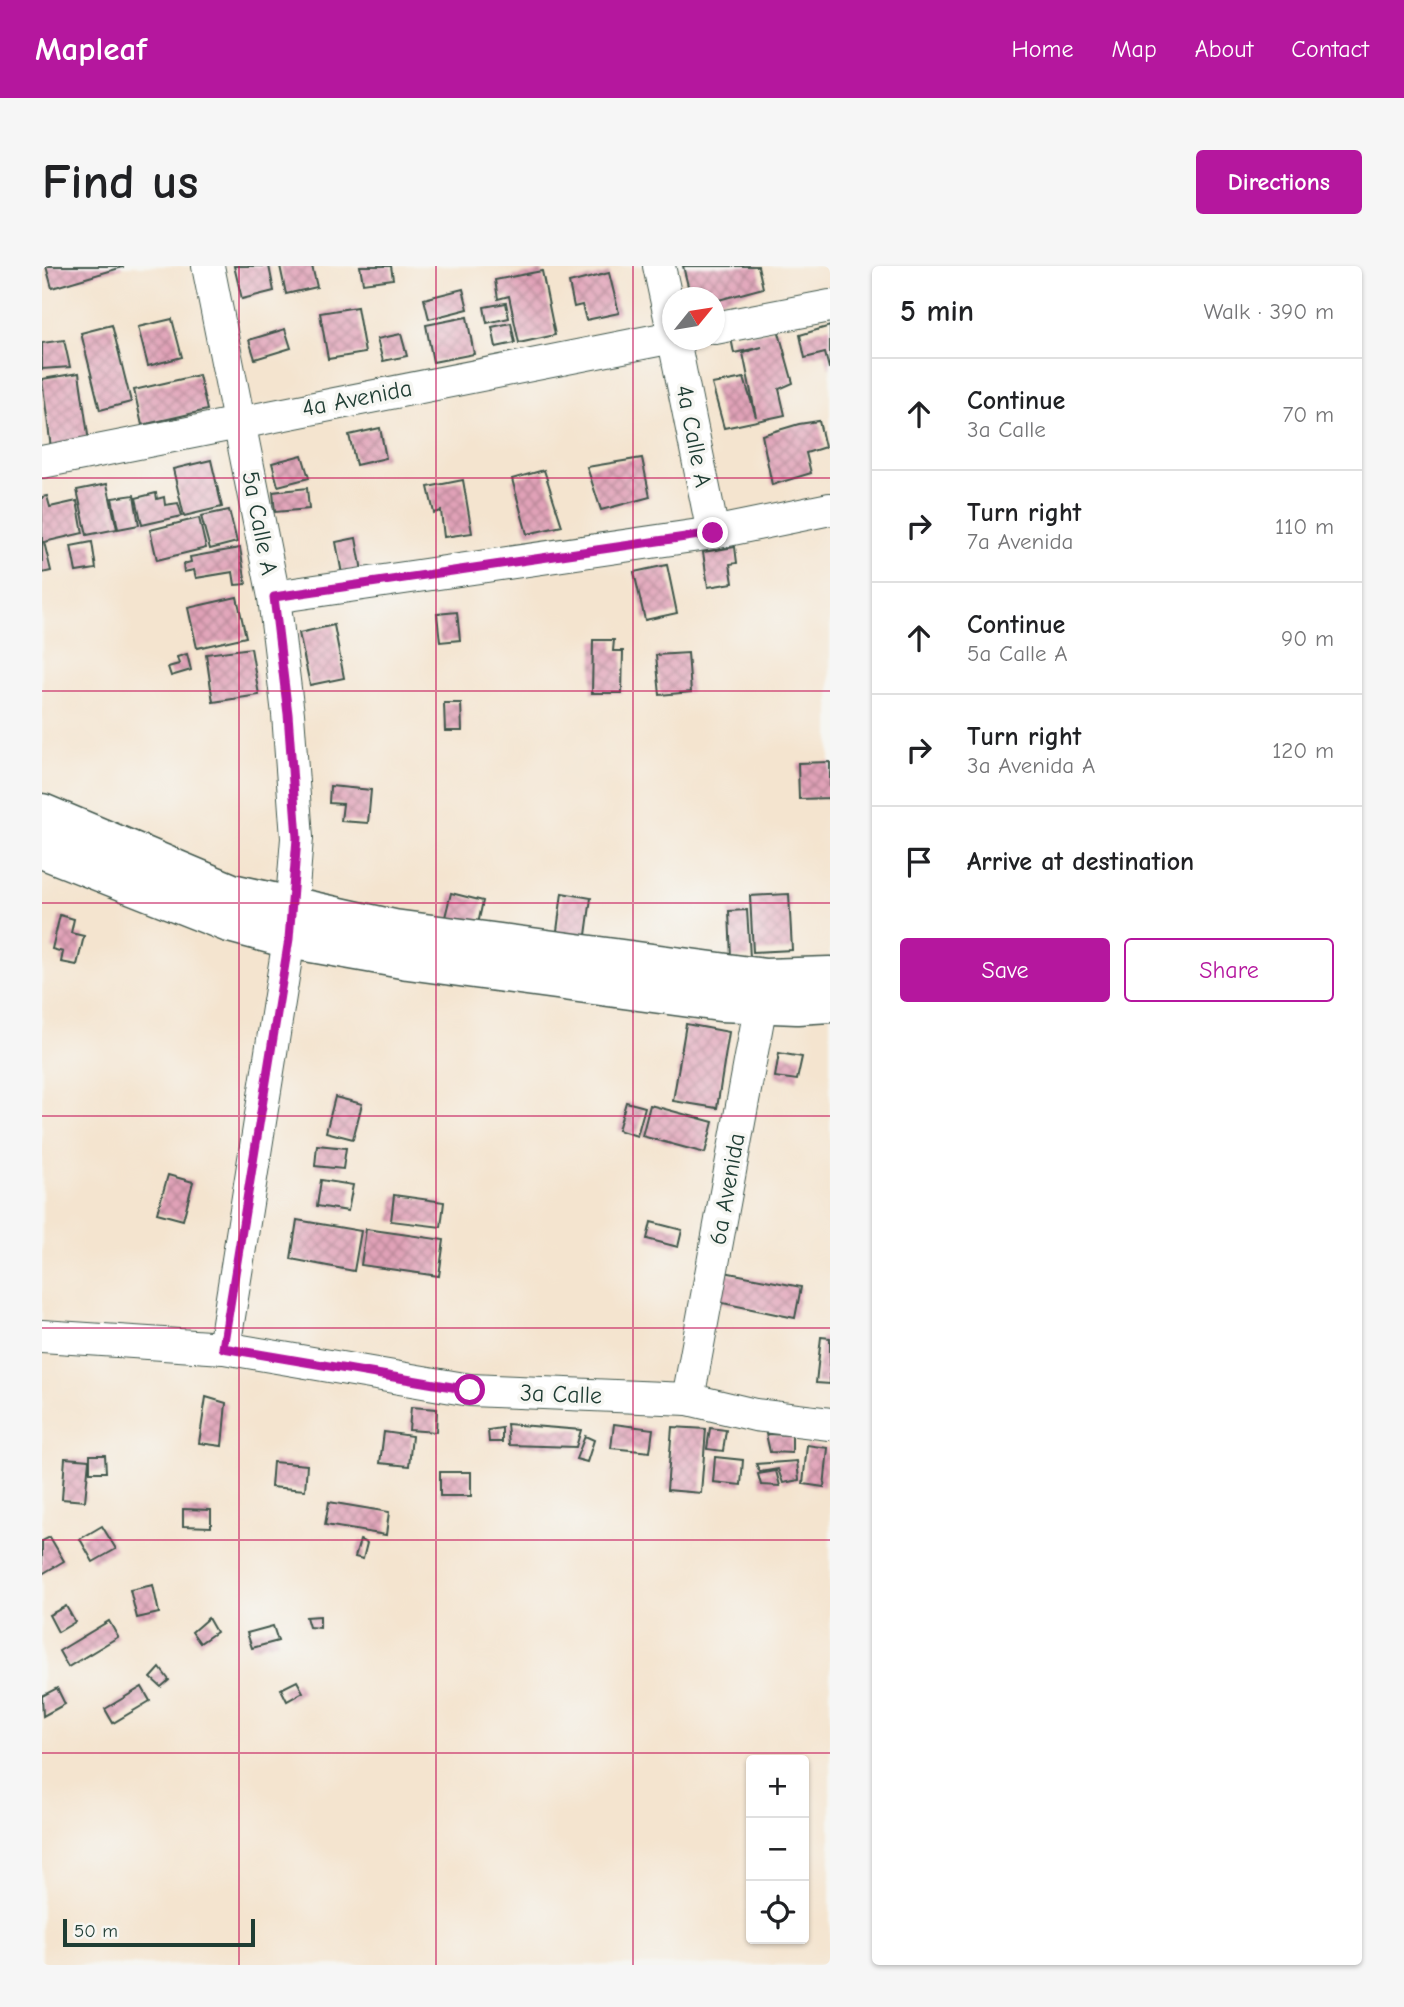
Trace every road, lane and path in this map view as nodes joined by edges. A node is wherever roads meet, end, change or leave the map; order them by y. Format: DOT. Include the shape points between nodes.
graph roads {
  1 [pos="208,266"];
  2 [pos="659,266"];
  3 [pos="664,287"];
  4 [pos="830,306"];
  5 [pos="725,326"];
  6 [pos="662,340"];
  7 [pos="675,350"];
  8 [pos="239,421"];
  9 [pos="42,462"];
  10 [pos="830,509"];
  11 [pos="713,533"];
  12 [pos="274,597"];
  13 [pos="42,813"];
  14 [pos="42,849"];
  15 [pos="290,923"];
  16 [pos="830,976"];
  17 [pos="763,991"];
  18 [pos="830,1003"];
  19 [pos="42,1336"];
  20 [pos="223,1348"];
  21 [pos="688,1399"];
  22 [pos="830,1424"];
  1 -- 8 [label="street, 5a Calle A"];
  2 -- 3 [label="street"];
  4 -- 5 [label="street"];
  6 -- 8 [label="street, 4a Avenida"];
  7 -- 11 [label="street, 4a Calle A"];
  8 -- 9 [label="street, 4a Avenida"];
  8 -- 12 [label="street, 5a Calle A"];
  10 -- 11 [label="street"];
  11 -- 12 [label="street"];
  12 -- 15 [label="street, 5a Calle A" via="297,838"];
  13 -- 15 [label="main road" via="232,893"];
  14 -- 15 [label="main road" via="229,923"];
  15 -- 17 [label="main road" via="394,929"];
  15 -- 20 [label="street, 5a Calle A"];
  16 -- 17 [label="main road"];
  17 -- 18 [label="main road"];
  17 -- 21 [label="street, 6a Avenida"];
  19 -- 20 [label="street, 3a Calle"];
  20 -- 21 [label="street, 3a Calle" via="470,1390"];
  21 -- 22 [label="street, 3a Calle" via="755,1415"];
}
